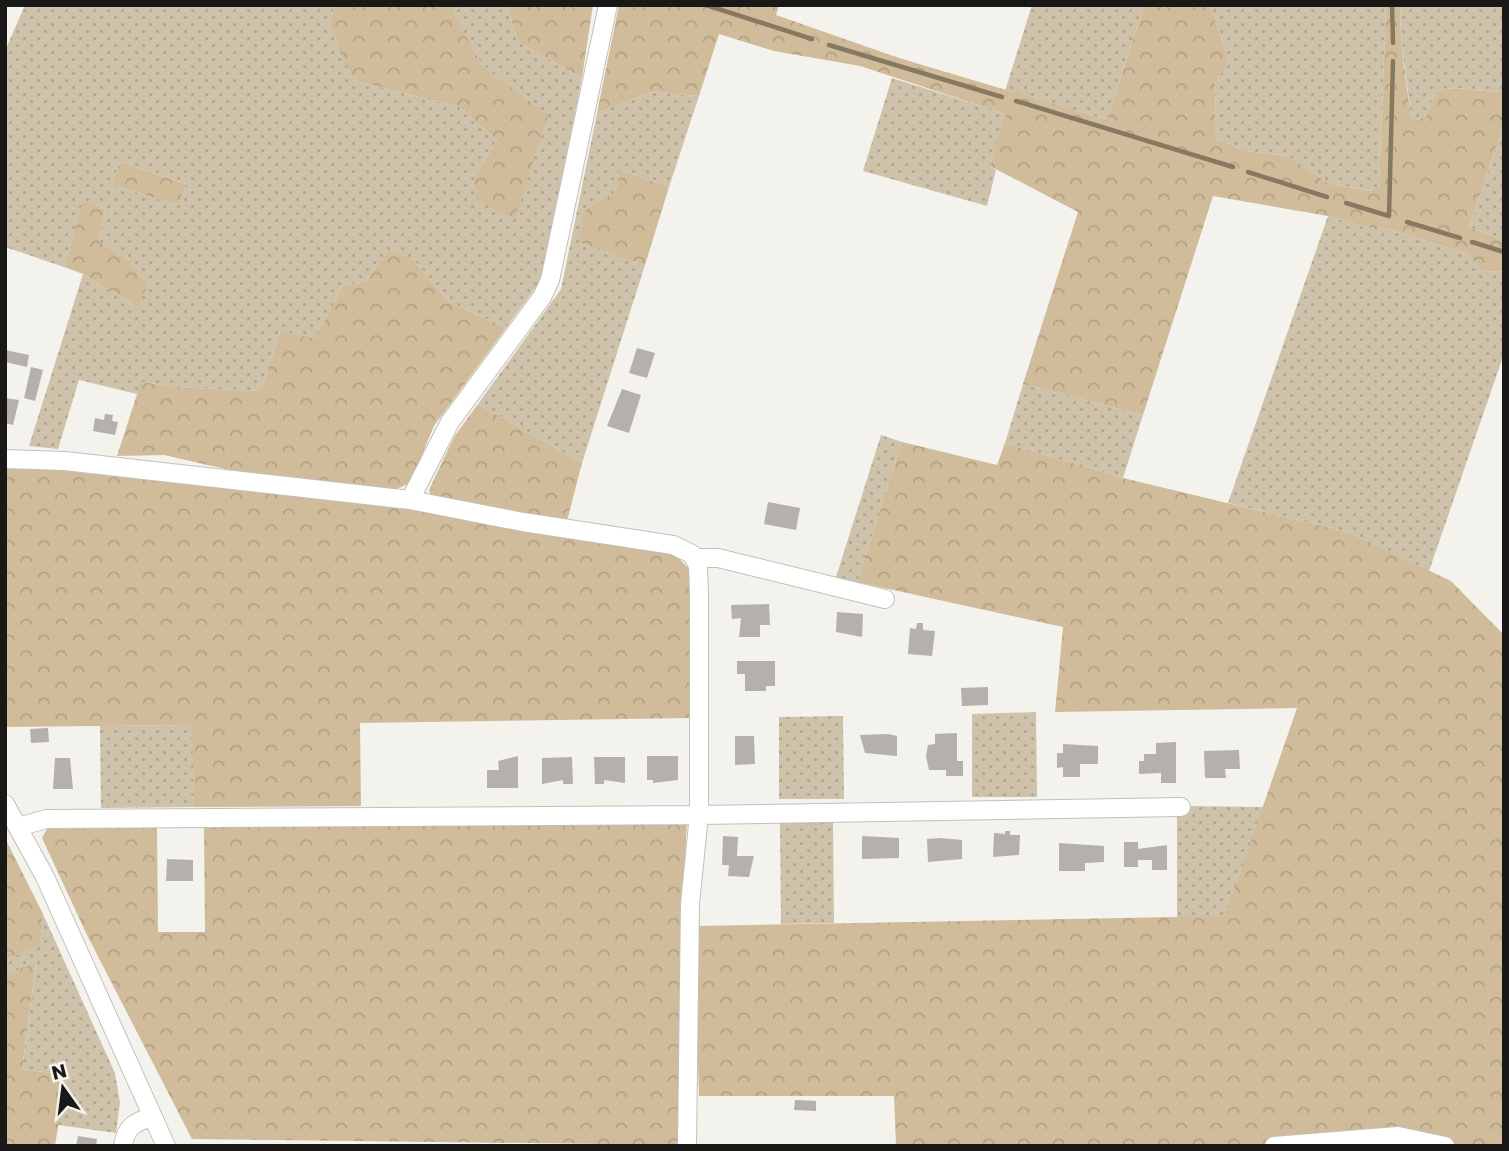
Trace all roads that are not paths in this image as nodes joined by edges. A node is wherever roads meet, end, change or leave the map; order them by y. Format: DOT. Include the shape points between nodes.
graph roads {
  1 [pos="608,5"];
  2 [pos="5,459"];
  3 [pos="410,500"];
  4 [pos="694,558"];
  5 [pos="885,599"];
  6 [pos="5,804"];
  7 [pos="1181,807"];
  8 [pos="699,815"];
  9 [pos="18,827"];
  10 [pos="152,1117"];
  11 [pos="124,1146"];
  12 [pos="166,1146"];
  13 [pos="687,1146"];
  14 [pos="1274,1146"];
  15 [pos="1445,1146"];
  1 -- 3 [label="street" via="550,281 450,422"];
  2 -- 3 [label="street" via="65,461"];
  3 -- 4 [label="street" via="523,522 662,541 685,549"];
  4 -- 5 [label="street" via="718,558"];
  4 -- 8 [label="street" via="699,592"];
  6 -- 9 [label="street"];
  7 -- 8 [label="street"];
  8 -- 9 [label="street" via="46,818"];
  8 -- 13 [label="street" via="690,904"];
  9 -- 10 [label="street" via="45,877"];
  10 -- 11 [label="street" via="128,1128"];
  10 -- 12 [label="street"];
  14 -- 15 [label="street" via="1398,1136"];
}
